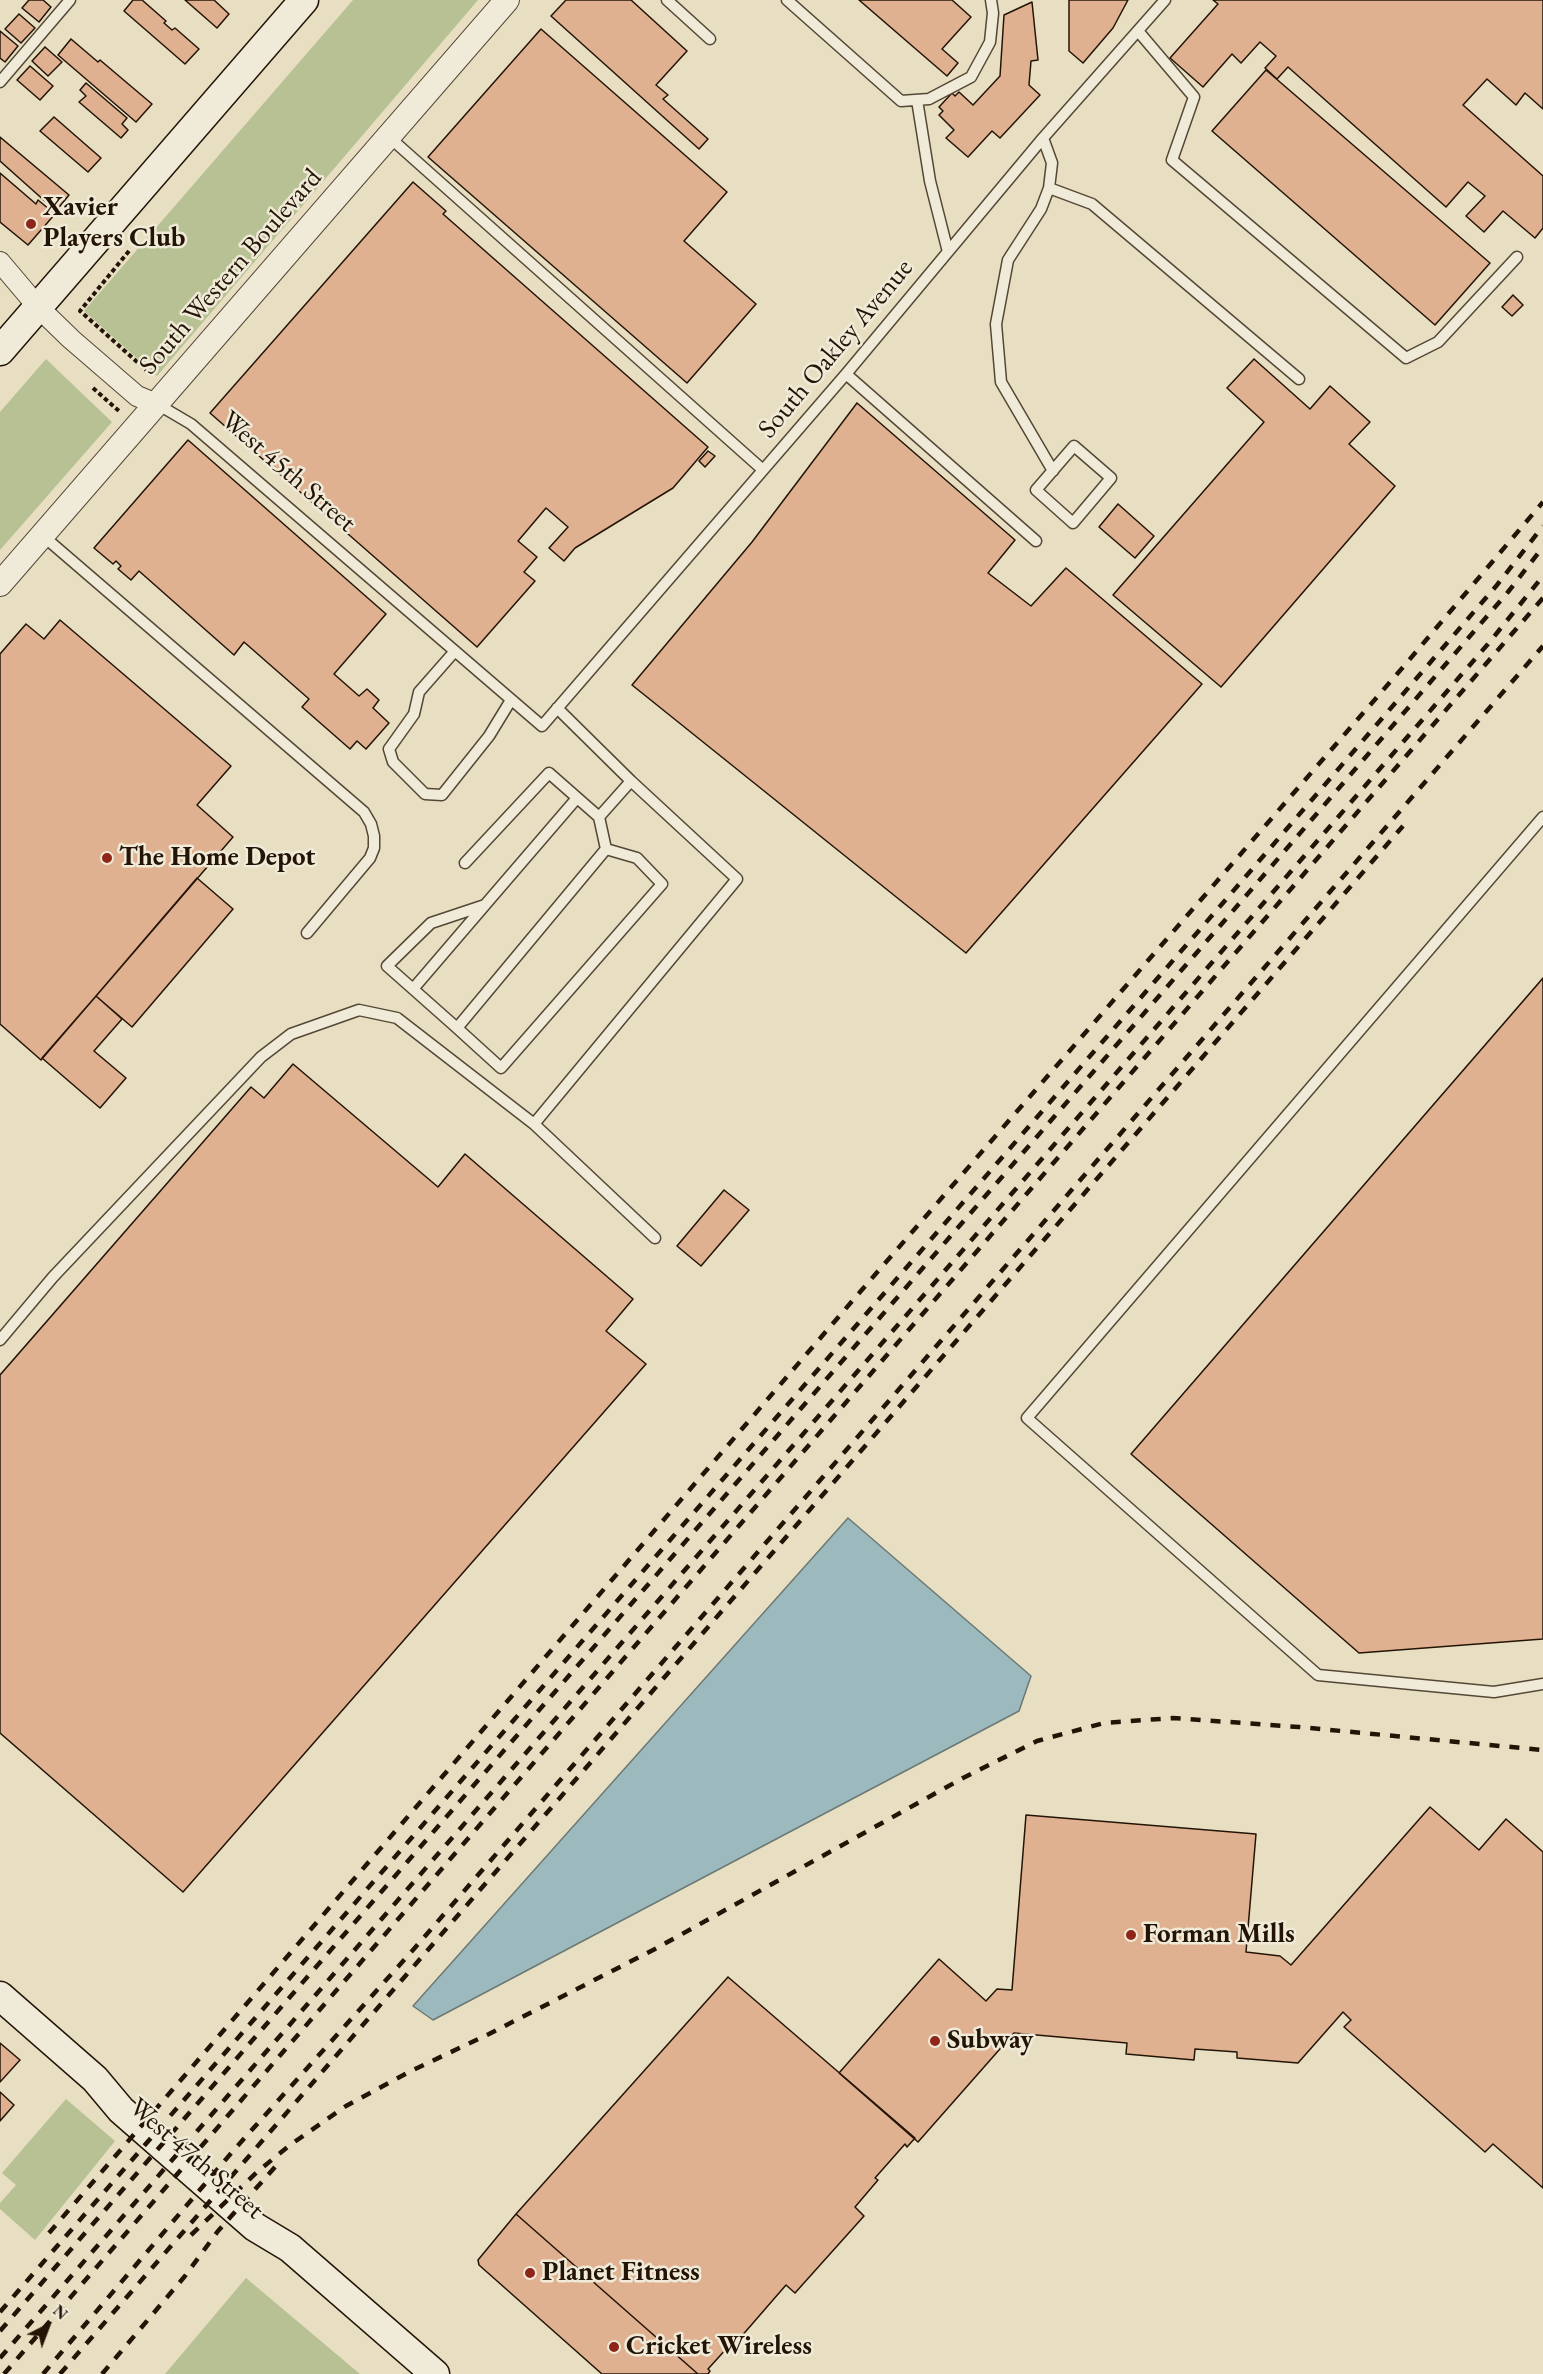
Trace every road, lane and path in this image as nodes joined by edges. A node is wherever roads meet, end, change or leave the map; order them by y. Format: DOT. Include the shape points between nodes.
graph roads {
  1 [pos="70,0"];
  2 [pos="304,0"];
  3 [pos="507,0"];
  4 [pos="668,0"];
  5 [pos="787,0"];
  6 [pos="991,0"];
  7 [pos="1165,0"];
  8 [pos="1138,31"];
  9 [pos="710,39"];
  10 [pos="3,74"];
  11 [pos="917,100"];
  12 [pos="388,136"];
  13 [pos="1043,138"];
  14 [pos="1049,188"];
  15 [pos="129,251"];
  16 [pos="948,252"];
  17 [pos="1517,257"];
  18 [pos="0,262"];
  19 [pos="38,307"];
  20 [pos="0,351"];
  21 [pos="146,370"];
  22 [pos="846,374"];
  23 [pos="1299,379"];
  24 [pos="156,404"];
  25 [pos="763,470"];
  26 [pos="1053,471"];
  27 [pos="42,535"];
  28 [pos="1036,541"];
  29 [pos="0,584"];
  30 [pos="455,651"];
  31 [pos="511,700"];
  32 [pos="557,708"];
  33 [pos="542,726"];
  34 [pos="631,781"];
  35 [pos="577,798"];
  36 [pos="599,817"];
  37 [pos="1543,817"];
  38 [pos="606,849"];
  39 [pos="465,863"];
  40 [pos="484,906"];
  41 [pos="307,933"];
  42 [pos="412,989"];
  43 [pos="457,1028"];
  44 [pos="534,1124"];
  45 [pos="655,1238"];
  46 [pos="0,1340"];
  47 [pos="1543,1684"];
  48 [pos="0,1996"];
  49 [pos="435,2374"];
  1 -- 10 [label="lane"];
  2 -- 19 [label="main road"];
  3 -- 12 [label="street, South Western Boulevard"];
  4 -- 9 [label="lane"];
  5 -- 11 [label="lane" via="902,101"];
  6 -- 11 [label="lane" via="990,42 971,77 929,99"];
  7 -- 8 [label="lane, South Oakley Avenue"];
  8 -- 13 [label="lane, South Oakley Avenue"];
  8 -- 17 [label="lane" via="1194,97 1173,160 1406,358 1438,342"];
  11 -- 16 [label="lane" via="930,181"];
  12 -- 24 [label="street, South Western Boulevard"];
  12 -- 25 [label="lane"];
  13 -- 14 [label="lane" via="1052,163"];
  13 -- 16 [label="lane, South Oakley Avenue"];
  14 -- 23 [label="lane" via="1092,204"];
  14 -- 26 [label="lane" via="1041,209 1008,260 996,324 1001,382"];
  15 -- 21 [label="path" via="80,311"];
  16 -- 22 [label="lane, South Oakley Avenue"];
  18 -- 19 [label="street, West 45th Street"];
  19 -- 20 [label="main road"];
  19 -- 24 [label="street, West 45th Street" via="137,396"];
  22 -- 25 [label="lane, South Oakley Avenue"];
  22 -- 28 [label="lane"];
  24 -- 27 [label="street, South Western Boulevard"];
  24 -- 30 [label="lane, West 45th Street" via="191,424"];
  25 -- 32 [label="lane, South Oakley Avenue"];
  26 -- 26 [label="lane" via="1074,446 1112,478 1073,523 1036,490"];
  27 -- 29 [label="street, South Western Boulevard"];
  27 -- 41 [label="lane" via="364,812 374,836 370,858"];
  30 -- 31 [label="lane, West 45th Street"];
  30 -- 31 [label="lane" via="419,692 414,714 389,749 393,762 425,794 442,795 489,736"];
  31 -- 33 [label="lane, West 45th Street"];
  32 -- 33 [label="lane, South Oakley Avenue"];
  32 -- 34 [label="lane"];
  34 -- 36 [label="lane"];
  34 -- 44 [label="lane" via="736,879"];
  35 -- 36 [label="lane"];
  35 -- 39 [label="lane" via="549,773"];
  35 -- 40 [label="lane"];
  36 -- 38 [label="lane"];
  37 -- 47 [label="lane" via="1027,1418 1318,1675 1494,1692"];
  38 -- 43 [label="lane"];
  38 -- 43 [label="lane" via="637,858 662,884 501,1068"];
  40 -- 42 [label="lane"];
  40 -- 42 [label="lane" via="431,922 387,966"];
  42 -- 43 [label="lane"];
  44 -- 45 [label="lane"];
  44 -- 46 [label="lane" via="398,1018 359,1010 291,1034 261,1057 53,1277"];
  48 -- 49 [label="main road, West 47th Street" via="95,2079 121,2110 255,2227 290,2248"];
}
